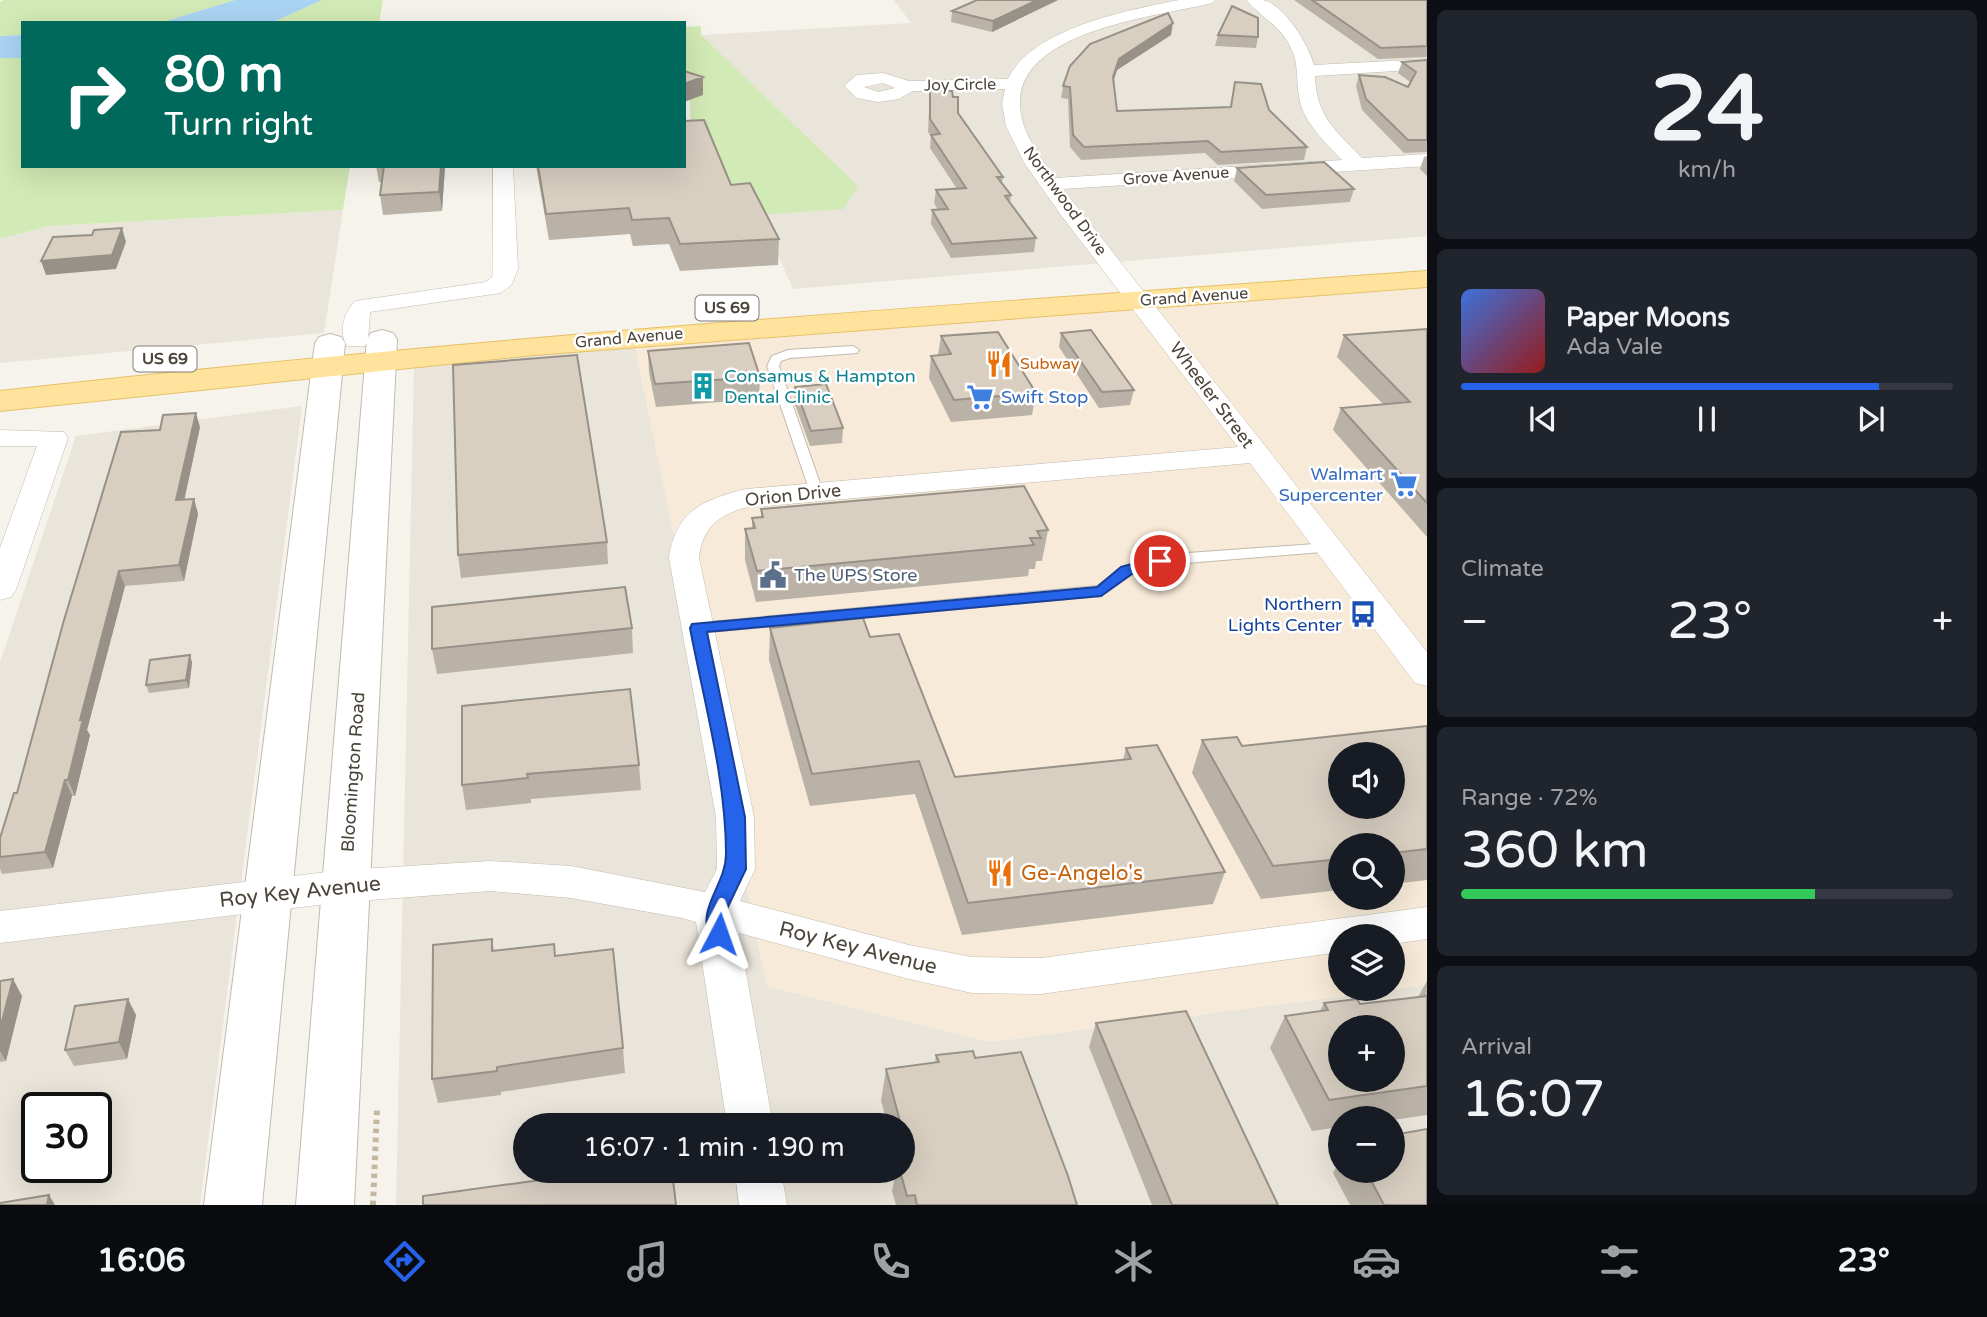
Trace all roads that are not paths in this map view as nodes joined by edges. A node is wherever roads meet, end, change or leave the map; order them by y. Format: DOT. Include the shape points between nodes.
graph roads {
  1 [pos="1207,0"];
  2 [pos="1254,0"];
  3 [pos="1427,64"];
  4 [pos="1307,71"];
  5 [pos="1015,84"];
  6 [pos="905,86"];
  7 [pos="1427,160"];
  8 [pos="1357,165"];
  9 [pos="503,168"];
  10 [pos="1051,184"];
  11 [pos="1427,259"];
  12 [pos="1427,279"];
  13 [pos="1132,291"];
  14 [pos="356,350"];
  15 [pos="853,350"];
  16 [pos="0,378"];
  17 [pos="0,401"];
  18 [pos="0,438"];
  19 [pos="1257,454"];
  20 [pos="816,492"];
  21 [pos="1329,548"];
  22 [pos="0,590"];
  23 [pos="698,628"];
  24 [pos="1427,675"];
  25 [pos="344,886"];
  26 [pos="268,895"];
  27 [pos="715,913"];
  28 [pos="1427,923"];
  29 [pos="0,927"];
  30 [pos="748,1113"];
  31 [pos="760,1183"];
  32 [pos="233,1205"];
  33 [pos="325,1205"];
  34 [pos="763,1205"];
  1 -- 5 [label="street" via="1147,10 1081,31 1039,55"];
  2 -- 4 [label="street" via="1288,30 1302,50"];
  3 -- 4 [label="street"];
  4 -- 8 [label="street" via="1305,89 1311,110"];
  5 -- 6 [label="street, Joy Circle"];
  5 -- 10 [label="street, Northwood Drive" via="1011,99 1018,137"];
  7 -- 8 [label="street, Grove Avenue"];
  8 -- 10 [label="street, Grove Avenue"];
  9 -- 14 [label="street, Bloomington Road" via="504,279 494,288 363,306 356,314"];
  10 -- 13 [label="street, Northwood Drive"];
  11 -- 13 [label="main road, Grand Avenue / US 69"];
  12 -- 13 [label="main road, Grand Avenue / US 69"];
  13 -- 14 [label="main road, Grand Avenue / US 69" via="709,332"];
  13 -- 19 [label="street, Wheeler Street"];
  14 -- 16 [label="main road, Grand Avenue / US 69"];
  14 -- 17 [label="main road, Grand Avenue / US 69"];
  14 -- 25 [label="street, Bloomington Road"];
  14 -- 26 [label="street, Bloomington Road"];
  15 -- 20 [label="lane" via="788,354 776,359 773,366"];
  18 -- 22 [label="street" via="54,438"];
  19 -- 20 [label="street, Orion Drive"];
  19 -- 21 [label="street, Wheeler Street"];
  20 -- 23 [label="street, Orion Drive" via="746,498 698,519 686,536 684,558"];
  21 -- 23 [label="lane" via="1160,561 1127,570 1101,591"];
  21 -- 24 [label="street, Wheeler Street"];
  23 -- 27 [label="street, Orion Drive" via="735,817 736,869"];
  25 -- 26 [label="street, Roy Key Avenue"];
  25 -- 27 [label="street, Roy Key Avenue" via="490,876 571,882 682,902"];
  25 -- 33 [label="street, Bloomington Road"];
  26 -- 29 [label="street, Roy Key Avenue"];
  26 -- 32 [label="street, Bloomington Road"];
  27 -- 28 [label="street, Roy Key Avenue" via="972,975 1041,976"];
  27 -- 30 [label="street"];
  31 -- 34 [label="street"];
}
